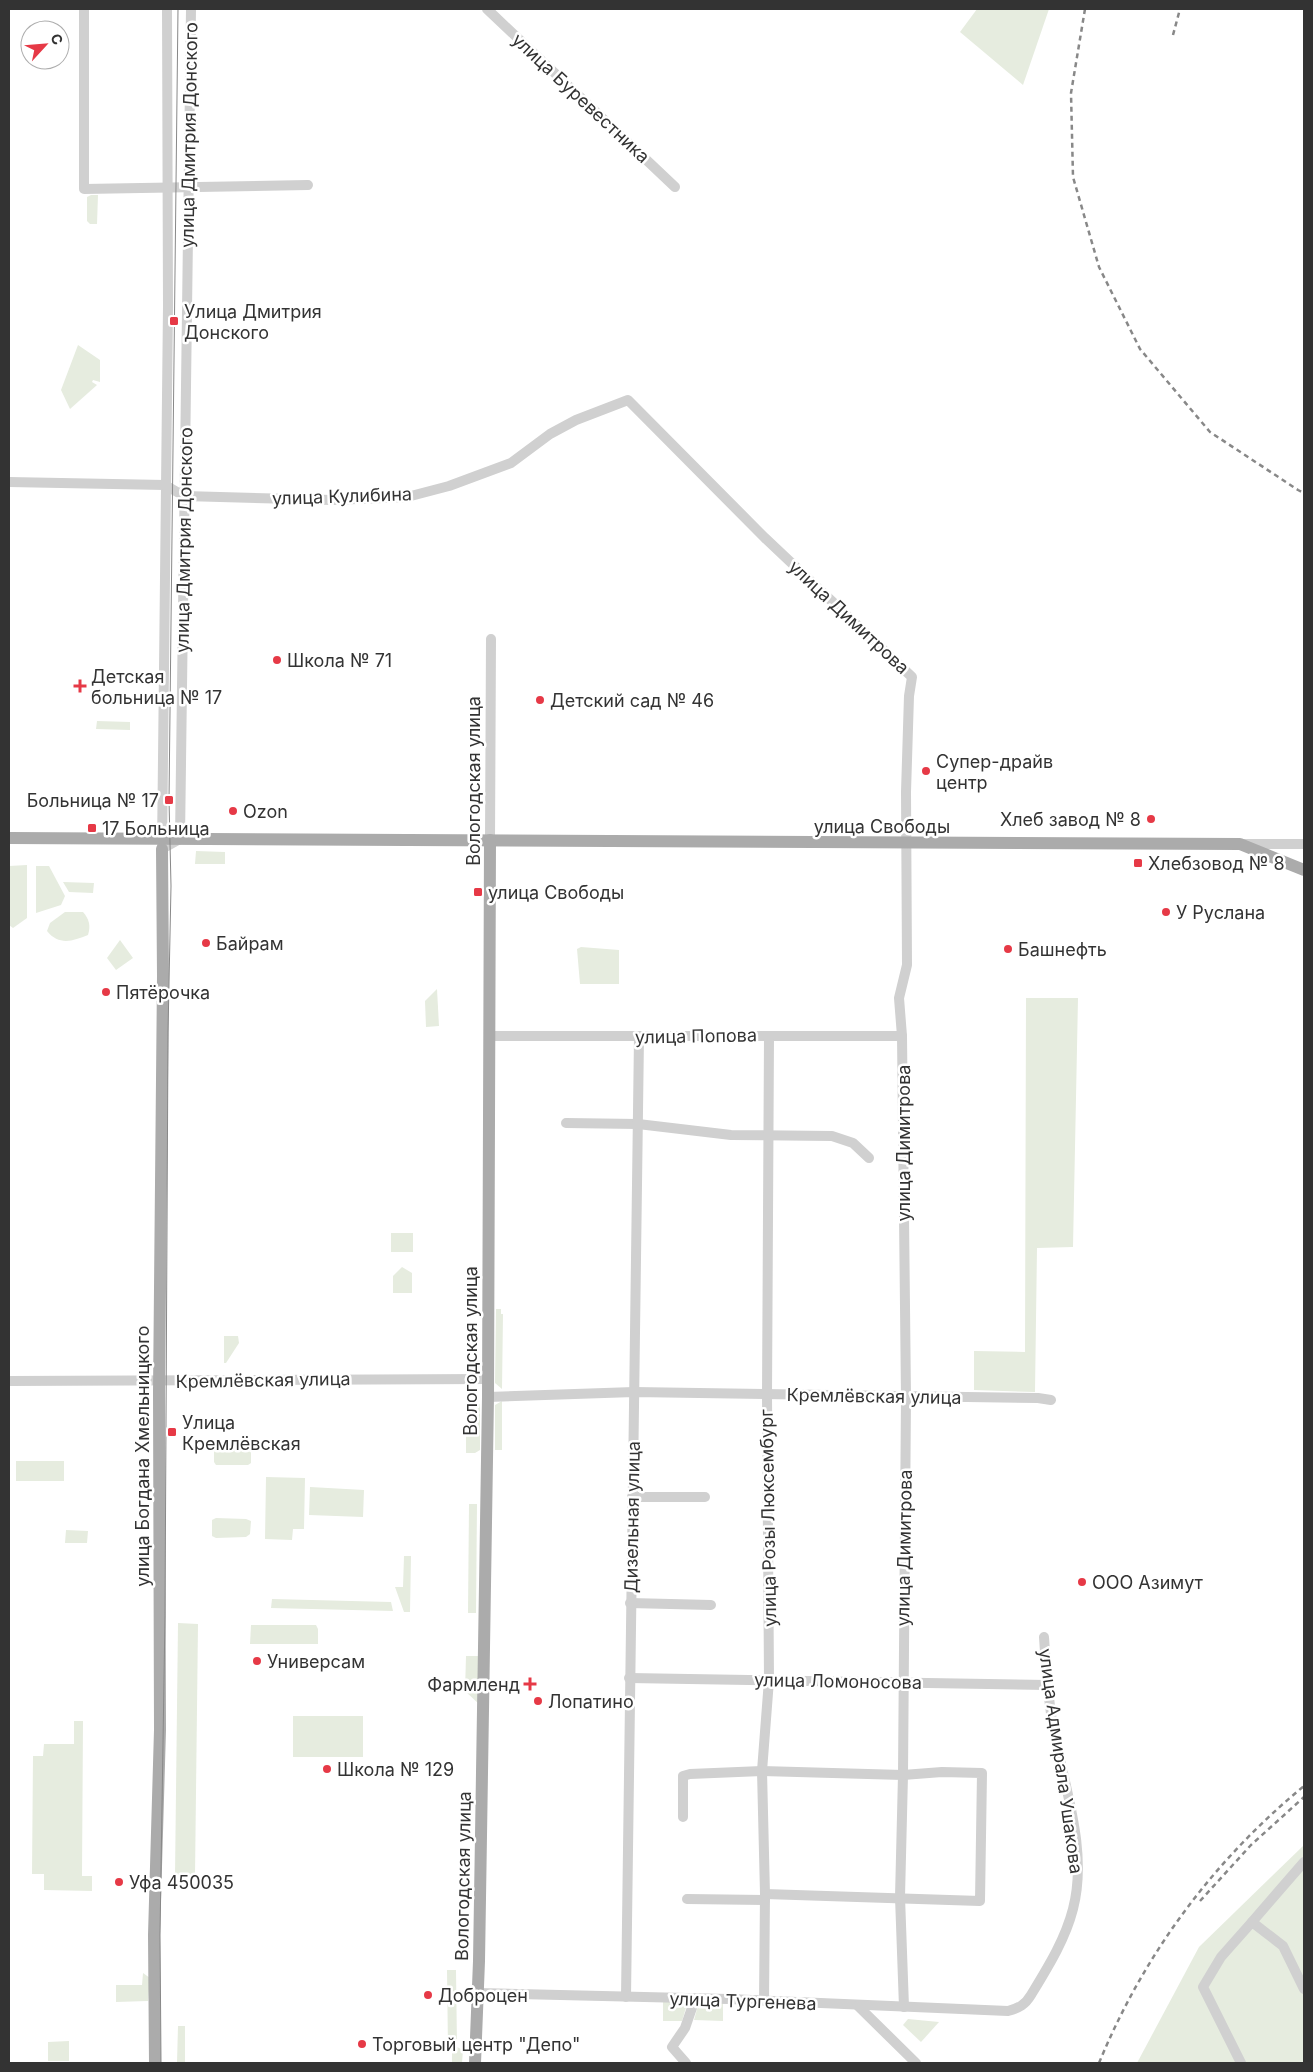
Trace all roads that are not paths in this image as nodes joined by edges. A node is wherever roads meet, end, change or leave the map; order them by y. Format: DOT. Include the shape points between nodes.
graph roads {
  1 [pos="84,9"];
  2 [pos="167,9"];
  3 [pos="191,9"];
  4 [pos="486,9"];
  5 [pos="308,185"];
  6 [pos="188,186"];
  7 [pos="675,187"];
  8 [pos="167,188"];
  9 [pos="628,400"];
  10 [pos="9,482"];
  11 [pos="165,485"];
  12 [pos="184,496"];
  13 [pos="491,639"];
  14 [pos="9,838"];
  15 [pos="180,839"];
  16 [pos="490,840"];
  17 [pos="162,844"];
  18 [pos="906,844"];
  19 [pos="1240,844"];
  20 [pos="1304,844"];
  21 [pos="1304,870"];
  22 [pos="490,1036"];
  23 [pos="769,1036"];
  24 [pos="902,1036"];
  25 [pos="639,1037"];
  26 [pos="566,1123"];
  27 [pos="638,1124"];
  28 [pos="768,1134"];
  29 [pos="868,1158"];
  30 [pos="487,1379"];
  31 [pos="9,1381"];
  32 [pos="159,1381"];
  33 [pos="634,1392"];
  34 [pos="766,1395"];
  35 [pos="488,1397"];
  36 [pos="906,1397"];
  37 [pos="1051,1400"];
  38 [pos="705,1496"];
  39 [pos="632,1497"];
  40 [pos="630,1603"];
  41 [pos="711,1605"];
  42 [pos="1044,1638"];
  43 [pos="629,1678"];
  44 [pos="770,1680"];
  45 [pos="903,1682"];
  46 [pos="1047,1685"];
  47 [pos="762,1771"];
  48 [pos="903,1775"];
  49 [pos="683,1817"];
  50 [pos="1304,1862"];
  51 [pos="765,1897"];
  52 [pos="900,1897"];
  53 [pos="687,1899"];
  54 [pos="1252,1922"];
  55 [pos="1304,1989"];
  56 [pos="477,1993"];
  57 [pos="626,1997"];
  58 [pos="695,1999"];
  59 [pos="764,2001"];
  60 [pos="858,2006"];
  61 [pos="904,2007"];
  62 [pos="1008,2011"];
  63 [pos="154,2063"];
  64 [pos="475,2063"];
  65 [pos="686,2063"];
  66 [pos="916,2063"];
  67 [pos="1241,2063"];
  1 -- 8 [label="street" via="84,189"];
  2 -- 8 [label="street, улица Дмитрия Донского"];
  3 -- 6 [label="street, улица Дмитрия Донского"];
  4 -- 7 [label="street, улица Буревестника"];
  5 -- 6 [label="street"];
  6 -- 8 [label="street"];
  6 -- 12 [label="street, улица Дмитрия Донского"];
  8 -- 11 [label="street, улица Дмитрия Донского"];
  9 -- 12 [label="street, улица Кулибина" via="550,434 511,463 407,498 332,500"];
  9 -- 18 [label="street, улица Димитрова" via="765,538 912,677"];
  10 -- 11 [label="street"];
  11 -- 12 [label="street"];
  11 -- 17 [label="street, улица Дмитрия Донского"];
  12 -- 15 [label="street, улица Дмитрия Донского"];
  13 -- 16 [label="street, Вологодская улица"];
  14 -- 17 [label="main road, улица Свободы"];
  15 -- 16 [label="main road, улица Свободы"];
  15 -- 17 [label="main road, улица Свободы"];
  16 -- 18 [label="main road, улица Свободы"];
  16 -- 22 [label="main road, Вологодская улица"];
  17 -- 32 [label="main road, улица Богдана Хмельницкого"];
  18 -- 19 [label="main road, улица Свободы"];
  18 -- 24 [label="street, улица Димитрова" via="906,965 899,998"];
  19 -- 20 [label="street, улица Свободы"];
  19 -- 21 [label="main road"];
  22 -- 25 [label="street, улица Попова"];
  22 -- 30 [label="main road, Вологодская улица"];
  23 -- 24 [label="street, улица Попова"];
  23 -- 25 [label="street, улица Попова"];
  23 -- 28 [label="street, улица Розы Люксембург"];
  24 -- 36 [label="street, улица Димитрова"];
  25 -- 27 [label="street, Дизельная улица"];
  26 -- 27 [label="street"];
  27 -- 28 [label="street" via="730,1135"];
  27 -- 33 [label="street, Дизельная улица"];
  28 -- 29 [label="street" via="832,1136 853,1143"];
  28 -- 34 [label="street, улица Розы Люксембург"];
  30 -- 32 [label="street, Кремлёвская улица"];
  30 -- 35 [label="main road, Вологодская улица"];
  31 -- 32 [label="street, Кремлёвская улица"];
  32 -- 63 [label="main road, улица Богдана Хмельницкого" via="160,1730"];
  33 -- 34 [label="street, Кремлёвская улица"];
  33 -- 35 [label="street, Кремлёвская улица"];
  33 -- 39 [label="street, Дизельная улица"];
  34 -- 36 [label="street, Кремлёвская улица"];
  34 -- 44 [label="street, улица Розы Люксембург"];
  35 -- 56 [label="main road, Вологодская улица"];
  36 -- 37 [label="street, Кремлёвская улица"];
  36 -- 45 [label="street, улица Димитрова"];
  38 -- 39 [label="street"];
  39 -- 40 [label="street, Дизельная улица"];
  40 -- 41 [label="street"];
  40 -- 43 [label="street, Дизельная улица"];
  42 -- 46 [label="street, улица Адмирала Ушакова"];
  43 -- 44 [label="street, улица Ломоносова"];
  43 -- 57 [label="street, Дизельная улица"];
  44 -- 45 [label="street, улица Ломоносова"];
  44 -- 47 [label="street, улица Розы Люксембург"];
  45 -- 46 [label="street, улица Ломоносова"];
  45 -- 48 [label="street, улица Димитрова"];
  46 -- 62 [label="street, улица Адмирала Ушакова" via="1076,1843 1078,1876 1064,1936 1026,2004"];
  47 -- 48 [label="street"];
  47 -- 49 [label="street" via="683,1776"];
  47 -- 51 [label="street, улица Розы Люксембург"];
  48 -- 52 [label="street, улица Димитрова"];
  48 -- 52 [label="street" via="982,1773 980,1901"];
  50 -- 54 [label="street"];
  51 -- 52 [label="street"];
  51 -- 53 [label="street"];
  51 -- 59 [label="street, улица Розы Люксембург"];
  52 -- 61 [label="street, улица Димитрова"];
  54 -- 55 [label="street" via="1283,1946"];
  54 -- 67 [label="street" via="1221,1957 1203,1987"];
  56 -- 57 [label="street, улица Тургенева"];
  56 -- 64 [label="main road, Вологодская улица"];
  57 -- 58 [label="street, улица Тургенева"];
  58 -- 59 [label="street, улица Тургенева"];
  58 -- 65 [label="street" via="685,2028 672,2047"];
  59 -- 60 [label="street, улица Тургенева"];
  60 -- 61 [label="street, улица Тургенева"];
  60 -- 66 [label="street"];
  61 -- 62 [label="street, улица Тургенева"];
}
